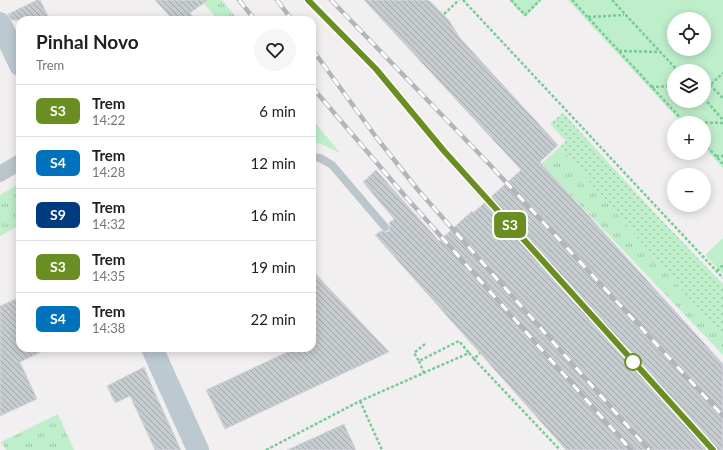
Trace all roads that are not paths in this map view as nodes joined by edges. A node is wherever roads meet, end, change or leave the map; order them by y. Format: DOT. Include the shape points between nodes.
graph roads {
  1 [pos="0,23"];
  2 [pos="16,57"];
  3 [pos="316,158"];
  4 [pos="16,164"];
  5 [pos="0,174"];
  6 [pos="385,227"];
  7 [pos="154,352"];
  8 [pos="198,450"];
  1 -- 2 [label="street"];
  3 -- 6 [label="lane" via="332,165"];
  4 -- 5 [label="street"];
  7 -- 8 [label="street"];
}
